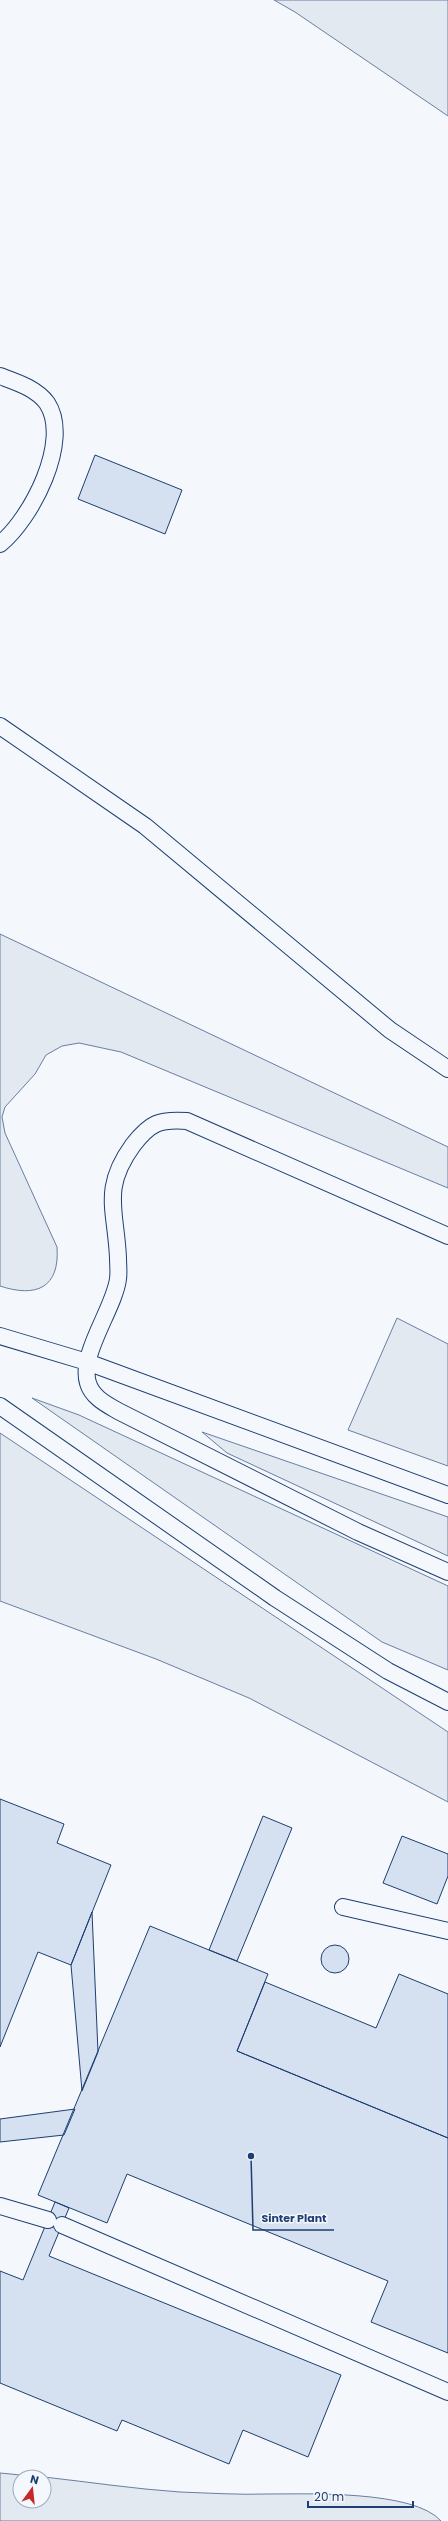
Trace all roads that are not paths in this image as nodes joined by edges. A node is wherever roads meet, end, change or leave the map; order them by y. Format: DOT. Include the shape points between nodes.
graph roads {
  1 [pos="0,376"];
  2 [pos="0,544"];
  3 [pos="0,726"];
  4 [pos="448,1069"];
  5 [pos="448,1236"];
  6 [pos="0,1336"];
  7 [pos="87,1362"];
  8 [pos="0,1406"];
  9 [pos="448,1495"];
  10 [pos="448,1572"];
  11 [pos="448,1702"];
  12 [pos="343,1907"];
  13 [pos="448,1930"];
  14 [pos="0,2206"];
  15 [pos="448,2392"];
  1 -- 2 [label="lane" via="35,392 46,403 56,430 48,469 36,496 20,522"];
  3 -- 4 [label="lane" via="145,826 390,1030"];
  5 -- 7 [label="lane" via="187,1120 157,1122 144,1132 116,1172 112,1189 118,1278"];
  6 -- 7 [label="lane"];
  7 -- 9 [label="lane"];
  7 -- 10 [label="lane" via="88,1382 93,1393 118,1411 358,1532"];
  8 -- 11 [label="lane" via="275,1598 388,1671"];
  12 -- 13 [label="lane"];
  14 -- 15 [label="lane" via="55,2222"];
}
